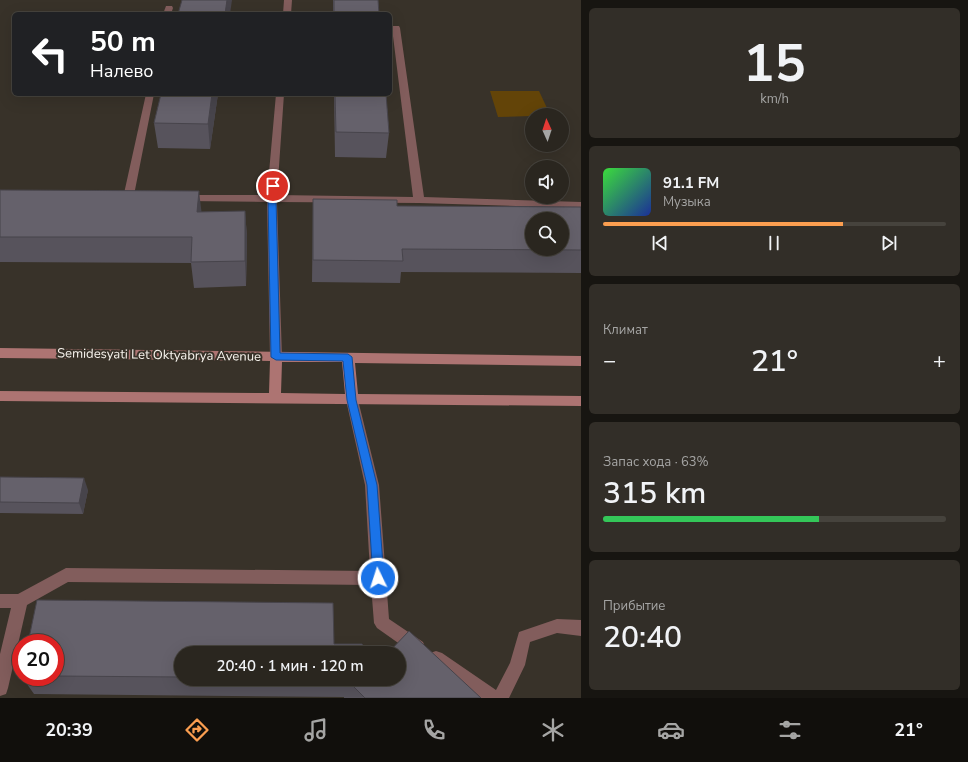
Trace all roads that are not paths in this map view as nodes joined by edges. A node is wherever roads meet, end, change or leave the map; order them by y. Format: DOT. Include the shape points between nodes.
graph roads {
  1 [pos="288,0"];
  2 [pos="287,12"];
  3 [pos="396,28"];
  4 [pos="150,96"];
  5 [pos="280,96"];
  6 [pos="143,198"];
  7 [pos="173,198"];
  8 [pos="272,199"];
  9 [pos="419,200"];
  10 [pos="581,205"];
  11 [pos="0,353"];
  12 [pos="276,357"];
  13 [pos="348,357"];
  14 [pos="581,360"];
  15 [pos="0,396"];
  16 [pos="275,399"];
  17 [pos="352,400"];
  18 [pos="581,401"];
  19 [pos="378,578"];
  20 [pos="0,601"];
  21 [pos="20,601"];
  22 [pos="581,628"];
  23 [pos="0,688"];
  24 [pos="494,698"];
  25 [pos="501,698"];
  1 -- 2 [label="lane"];
  3 -- 9 [label="lane"];
  4 -- 6 [label="lane" via="124,198"];
  5 -- 8 [label="lane"];
  7 -- 8 [label="lane"];
  8 -- 9 [label="lane"];
  8 -- 12 [label="lane"];
  9 -- 10 [label="lane"];
  11 -- 12 [label="main road, Semidesyati Let Oktyabrya Avenue"];
  12 -- 13 [label="main road, Semidesyati Let Oktyabrya Avenue"];
  12 -- 16 [label="main road"];
  13 -- 14 [label="main road, Semidesyati Let Oktyabrya Avenue"];
  13 -- 17 [label="main road"];
  15 -- 16 [label="main road"];
  16 -- 17 [label="main road"];
  17 -- 18 [label="main road"];
  17 -- 19 [label="lane" via="372,485"];
  19 -- 21 [label="lane" via="66,575"];
  19 -- 24 [label="lane" via="382,623"];
  20 -- 21 [label="lane"];
  21 -- 23 [label="lane"];
  22 -- 25 [label="lane" via="557,626 524,638 517,665"];
}
